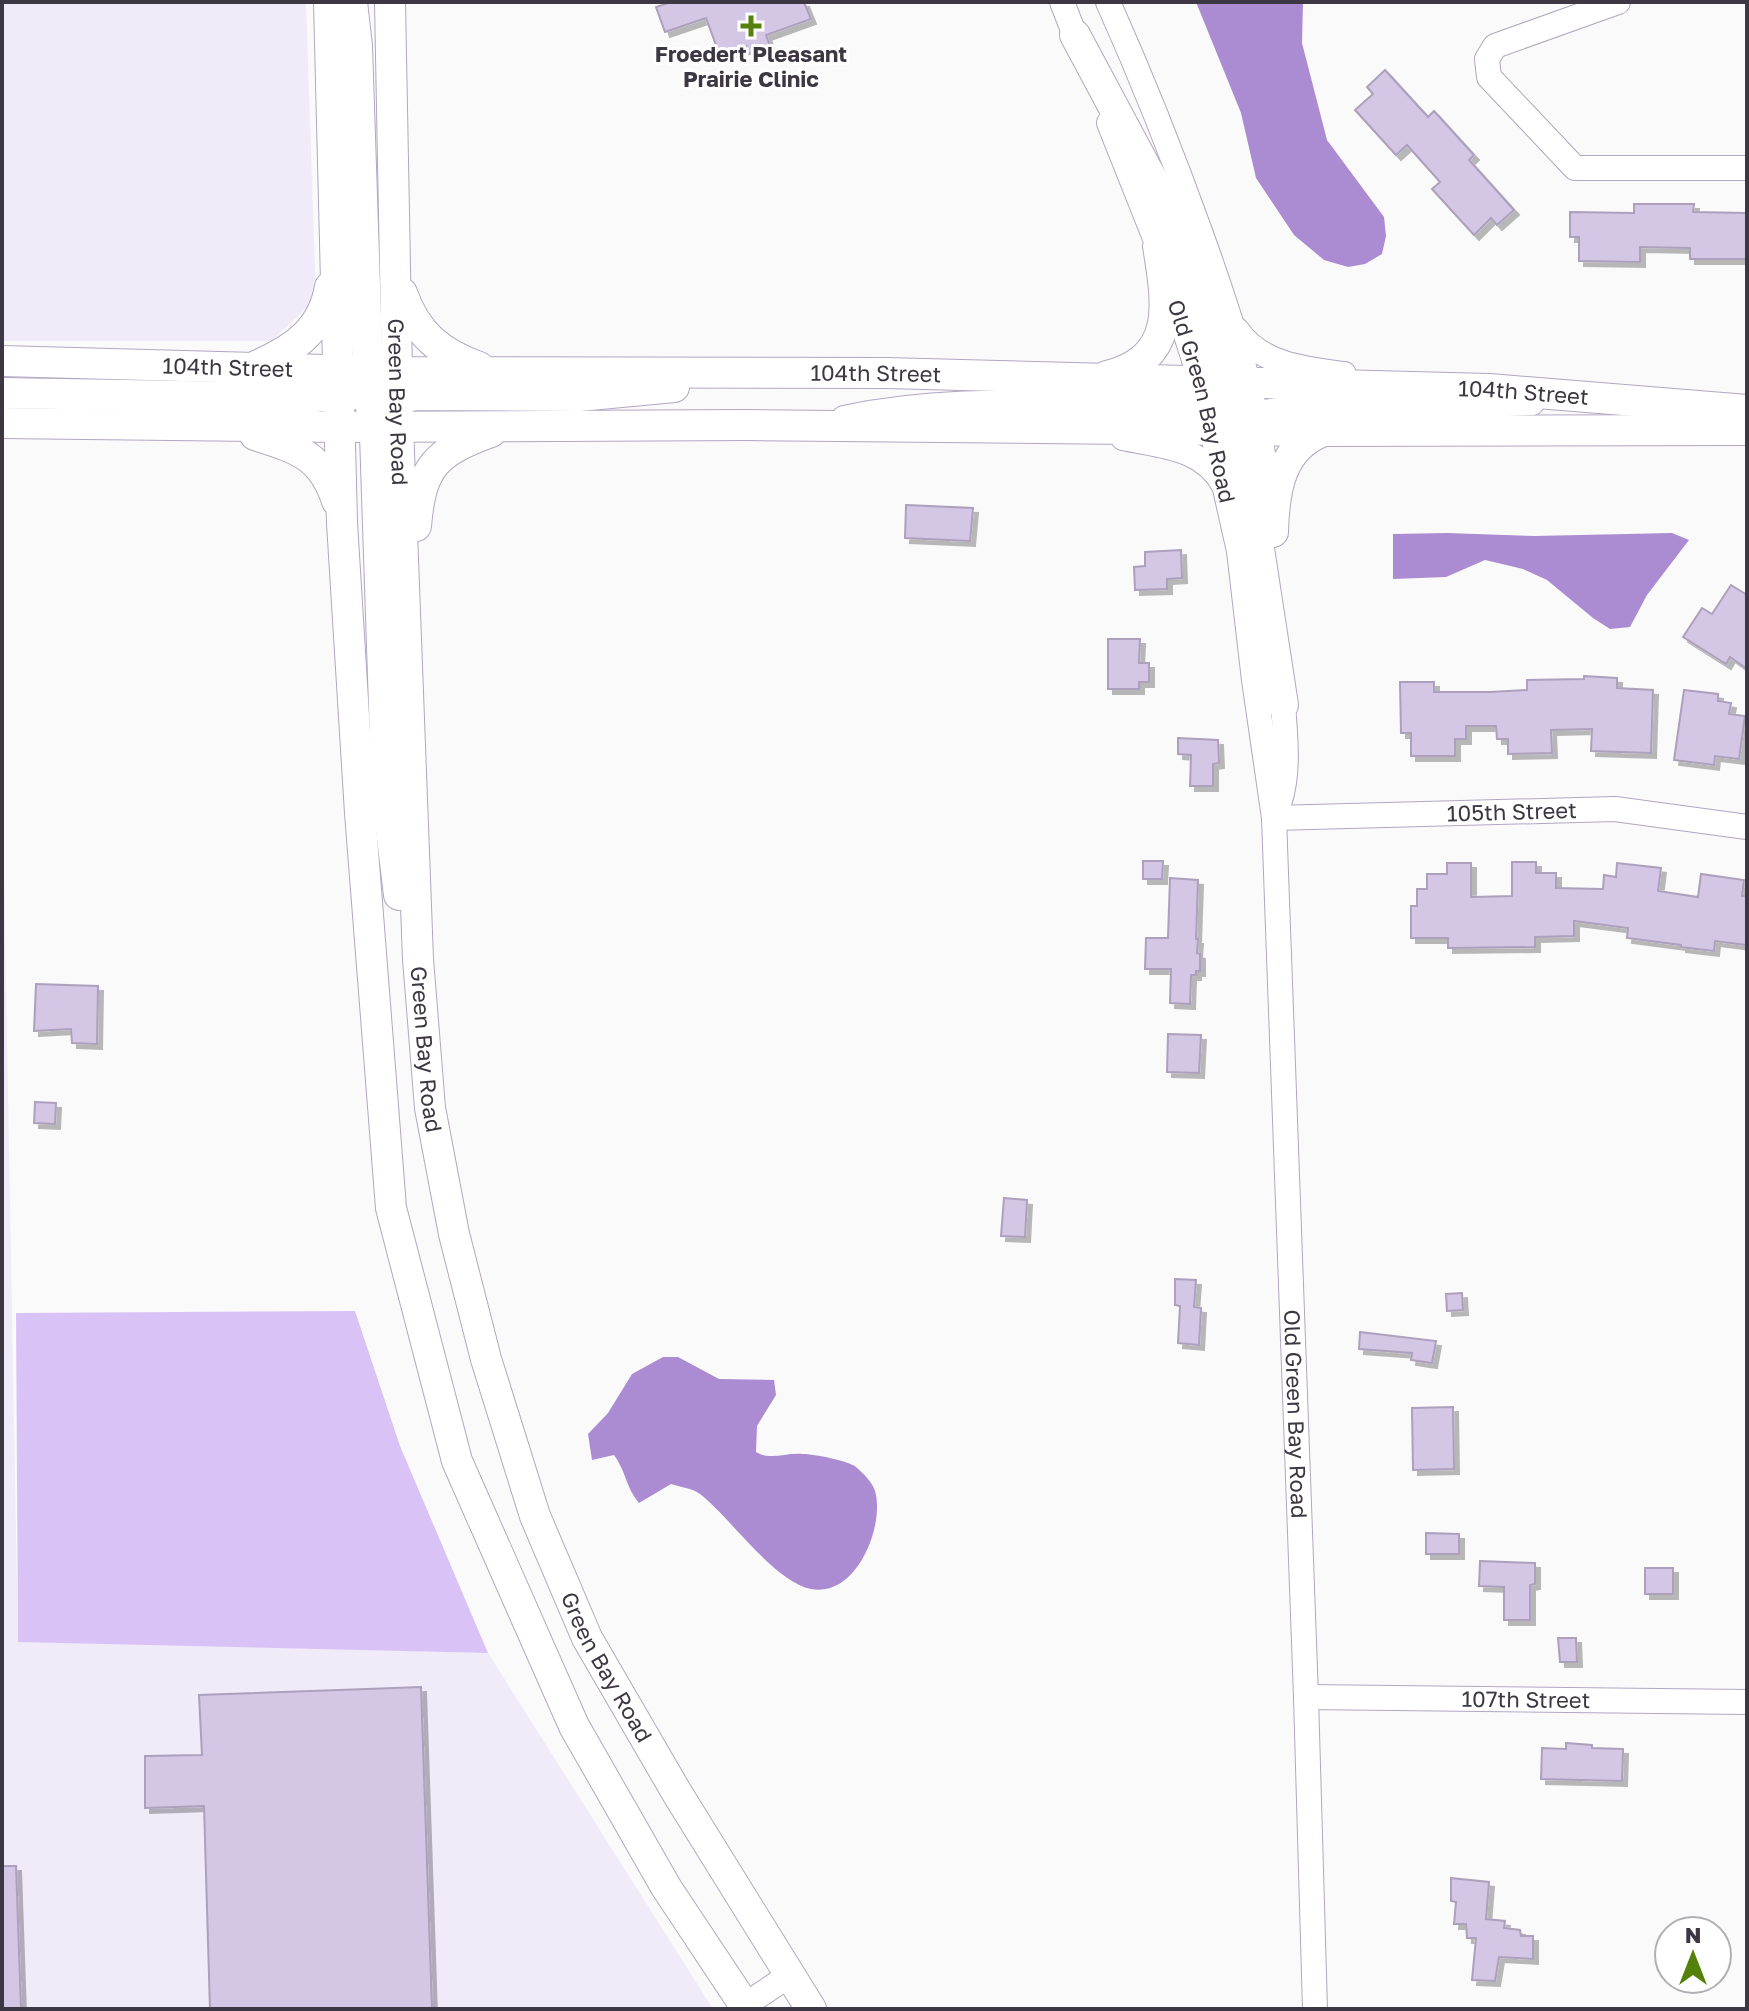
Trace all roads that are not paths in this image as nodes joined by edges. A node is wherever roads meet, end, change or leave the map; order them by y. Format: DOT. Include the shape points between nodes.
graph roads {
  1 [pos="329,2"];
  2 [pos="352,2"];
  3 [pos="390,2"];
  4 [pos="1062,2"];
  5 [pos="1108,2"];
  6 [pos="1618,2"];
  7 [pos="1075,35"];
  8 [pos="1747,168"];
  9 [pos="1158,246"];
  10 [pos="335,262"];
  11 [pos="397,278"];
  12 [pos="1231,321"];
  13 [pos="2,361"];
  14 [pos="253,367"];
  15 [pos="496,372"];
  16 [pos="773,372"];
  17 [pos="1097,379"];
  18 [pos="1433,388"];
  19 [pos="2,393"];
  20 [pos="373,395"];
  21 [pos="1597,398"];
  22 [pos="1232,407"];
  23 [pos="1747,410"];
  24 [pos="2,423"];
  25 [pos="811,425"];
  26 [pos="228,426"];
  27 [pos="507,426"];
  28 [pos="340,427"];
  29 [pos="1085,429"];
  30 [pos="1747,430"];
  31 [pos="1324,431"];
  32 [pos="1226,490"];
  33 [pos="342,523"];
  34 [pos="1273,532"];
  35 [pos="404,597"];
  36 [pos="1283,705"];
  37 [pos="1274,818"];
  38 [pos="1747,827"];
  39 [pos="420,991"];
  40 [pos="1306,1697"];
  41 [pos="1747,1702"];
  42 [pos="790,1975"];
  43 [pos="743,2008"];
  44 [pos="811,2009"];
  45 [pos="1315,2009"];
  1 -- 10 [label="main road, Green Bay Road"];
  2 -- 20 [label="main road"];
  3 -- 11 [label="main road, Green Bay Road"];
  4 -- 7 [label="street, Old Green Bay Road"];
  5 -- 12 [label="street, Old Green Bay Road" via="1173,154"];
  6 -- 8 [label="street" via="1495,46 1487,59 1489,77 1575,168"];
  7 -- 9 [label="street, Old Green Bay Road"];
  7 -- 22 [label="main road" via="1175,222"];
  9 -- 17 [label="main road" via="1166,305 1160,335 1134,366"];
  9 -- 22 [label="street, Old Green Bay Road"];
  10 -- 14 [label="main road" via="325,307 313,329 292,349"];
  10 -- 20 [label="main road, Green Bay Road"];
  11 -- 15 [label="main road" via="424,334 453,356"];
  11 -- 20 [label="main road, Green Bay Road"];
  12 -- 18 [label="street" via="1253,348 1287,363"];
  12 -- 22 [label="street, Old Green Bay Road"];
  13 -- 14 [label="main road, 104th Street"];
  14 -- 20 [label="main road, 104th Street"];
  15 -- 16 [label="main road, 104th Street"];
  15 -- 20 [label="main road, 104th Street"];
  16 -- 17 [label="main road, 104th Street"];
  16 -- 20 [label="main road" via="609,395"];
  17 -- 22 [label="main road, 104th Street"];
  18 -- 21 [label="main road, 104th Street"];
  18 -- 22 [label="main road, 104th Street"];
  19 -- 20 [label="main road"];
  20 -- 27 [label="main road, 104th Street"];
  20 -- 28 [label="main road, Green Bay Road"];
  20 -- 35 [label="main road, Green Bay Road"];
  20 -- 39 [label="main road" via="389,820"];
  21 -- 22 [label="street" via="1488,406"];
  21 -- 23 [label="main road, 104th Street"];
  22 -- 25 [label="street" via="960,401 888,408"];
  22 -- 29 [label="main road, 104th Street"];
  22 -- 31 [label="main road, 104th Street"];
  22 -- 32 [label="street, Old Green Bay Road"];
  22 -- 34 [label="street, Old Green Bay Road"];
  22 -- 36 [label="main road"];
  24 -- 26 [label="main road"];
  25 -- 27 [label="main road, 104th Street"];
  25 -- 29 [label="main road, 104th Street"];
  26 -- 28 [label="main road"];
  26 -- 33 [label="main road" via="291,447 315,461 330,482"];
  27 -- 35 [label="main road" via="452,449 428,472 419,496 412,585"];
  28 -- 33 [label="main road, Green Bay Road"];
  29 -- 32 [label="street" via="1199,457"];
  30 -- 31 [label="main road, 104th Street"];
  31 -- 34 [label="main road" via="1305,440 1288,459 1276,491"];
  32 -- 37 [label="street, Old Green Bay Road" via="1239,551"];
  33 -- 43 [label="main road, Green Bay Road" via="391,1208 457,1461 574,1726"];
  34 -- 36 [label="street, Old Green Bay Road"];
  35 -- 39 [label="main road, Green Bay Road"];
  36 -- 37 [label="street, Old Green Bay Road" via="1284,783"];
  37 -- 38 [label="street, 105th Street" via="1615,809"];
  37 -- 40 [label="street, Old Green Bay Road"];
  39 -- 42 [label="main road, Green Bay Road" via="430,1108 454,1234 535,1516 587,1638"];
  40 -- 41 [label="street, 107th Street"];
  40 -- 45 [label="street, Old Green Bay Road"];
  42 -- 43 [label="street"];
  42 -- 44 [label="main road, Green Bay Road"];
}
